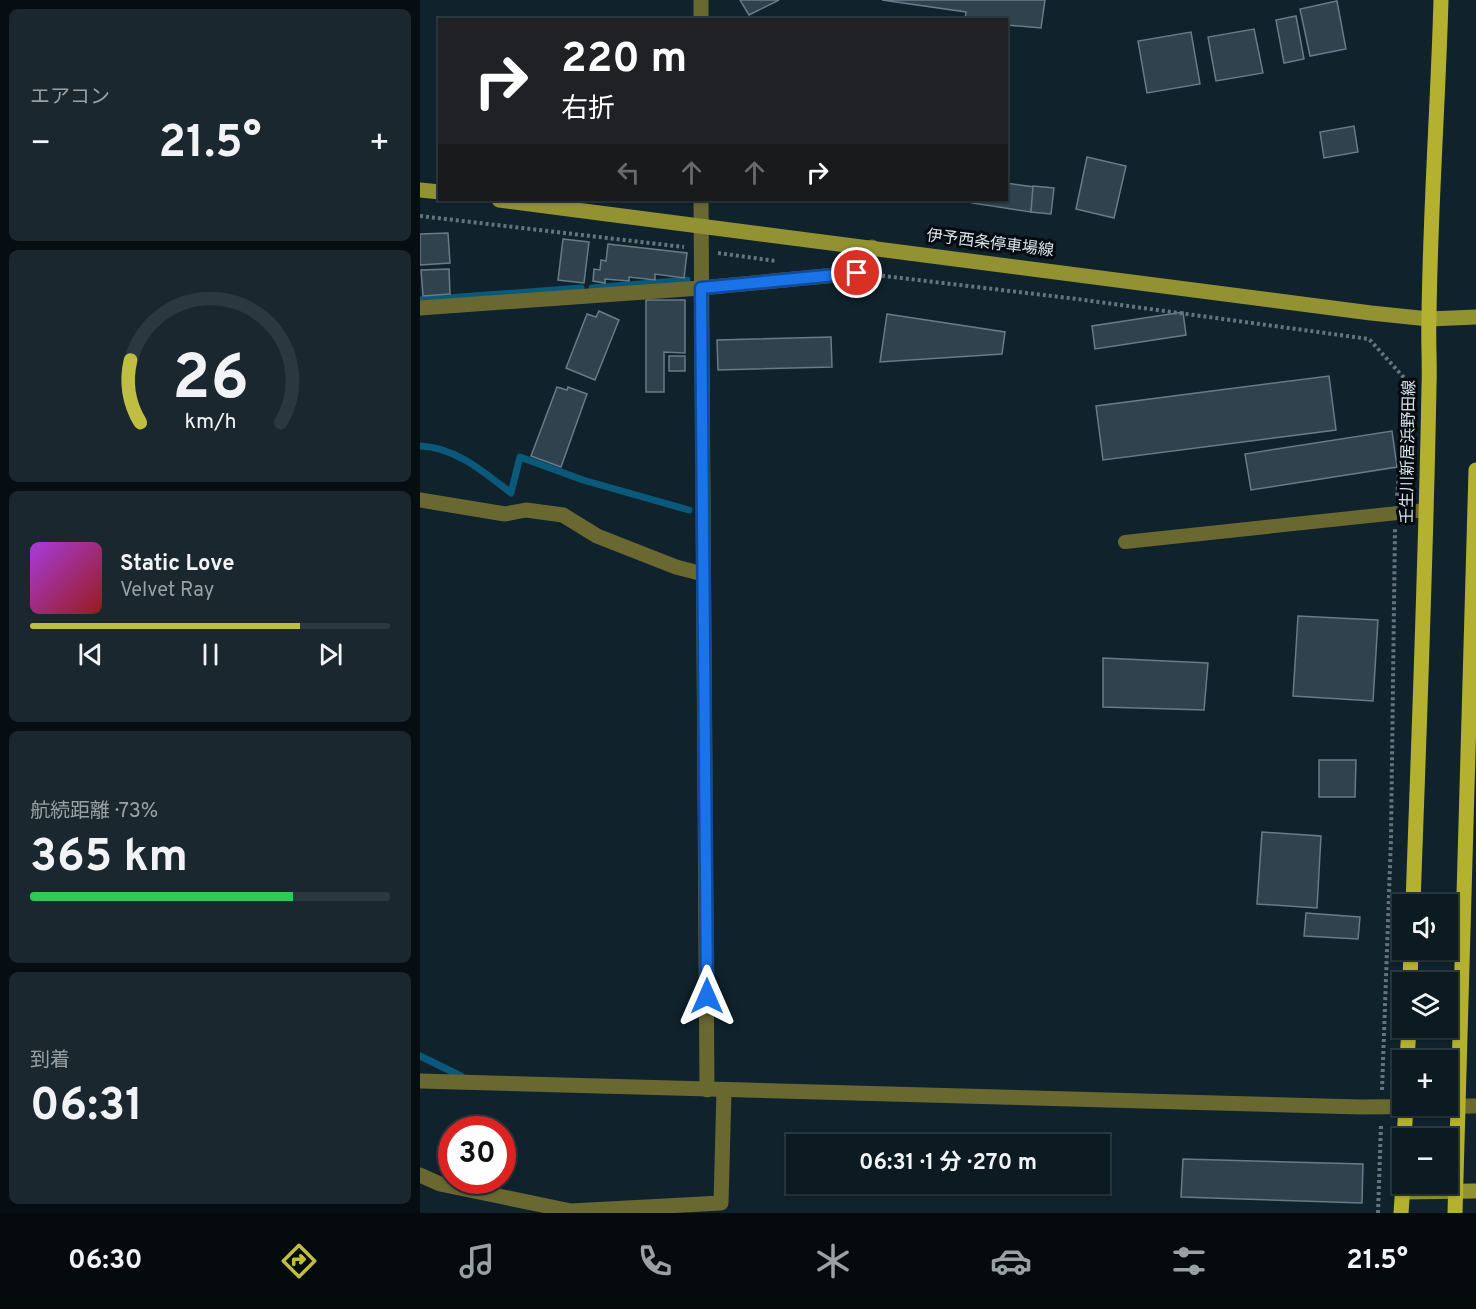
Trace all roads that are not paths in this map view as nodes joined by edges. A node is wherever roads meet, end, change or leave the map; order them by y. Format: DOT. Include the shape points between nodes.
graph roads {
  1 [pos="701,0"];
  2 [pos="1441,0"];
  3 [pos="701,18"];
  4 [pos="420,190"];
  5 [pos="438,192"];
  6 [pos="507,201"];
  7 [pos="701,201"];
  8 [pos="701,225"];
  9 [pos="872,247"];
  10 [pos="701,288"];
  11 [pos="420,308"];
  12 [pos="1476,317"];
  13 [pos="1429,319"];
  14 [pos="1476,470"];
  15 [pos="420,500"];
  16 [pos="1426,510"];
  17 [pos="1125,542"];
  18 [pos="704,574"];
  19 [pos="1413,894"];
  20 [pos="420,1081"];
  21 [pos="707,1090"];
  22 [pos="724,1090"];
  23 [pos="1458,1106"];
  24 [pos="1476,1106"];
  25 [pos="1392,1107"];
  26 [pos="420,1174"];
  27 [pos="1476,1191"];
  28 [pos="1458,1192"];
  29 [pos="1402,1194"];
  30 [pos="1456,1194"];
  31 [pos="722,1208"];
  32 [pos="1401,1213"];
  33 [pos="1455,1213"];
  1 -- 3 [label="street"];
  2 -- 13 [label="main road, 壬生川新居浜野田線"];
  4 -- 5 [label="main road"];
  6 -- 8 [label="main road, 伊予西条停車場線"];
  7 -- 8 [label="street"];
  8 -- 9 [label="main road, 伊予西条停車場線"];
  8 -- 10 [label="street"];
  9 -- 10 [label="street" via="857,273"];
  9 -- 13 [label="main road, 伊予西条停車場線"];
  10 -- 11 [label="street"];
  10 -- 18 [label="street"];
  12 -- 13 [label="main road, 伊予西条停車場線"];
  13 -- 16 [label="main road, 壬生川新居浜野田線"];
  14 -- 23 [label="main road"];
  15 -- 18 [label="street" via="505,514 526,510 563,515 597,536"];
  16 -- 17 [label="lane"];
  16 -- 19 [label="main road, 壬生川新居浜野田線"];
  18 -- 21 [label="street"];
  20 -- 21 [label="street"];
  21 -- 22 [label="street"];
  22 -- 25 [label="street"];
  22 -- 31 [label="street"];
  23 -- 24 [label="street"];
  26 -- 31 [label="street" via="440,1184 571,1211"];
  27 -- 28 [label="main road"];
  29 -- 32 [label="main road"];
  30 -- 33 [label="main road"];
}
